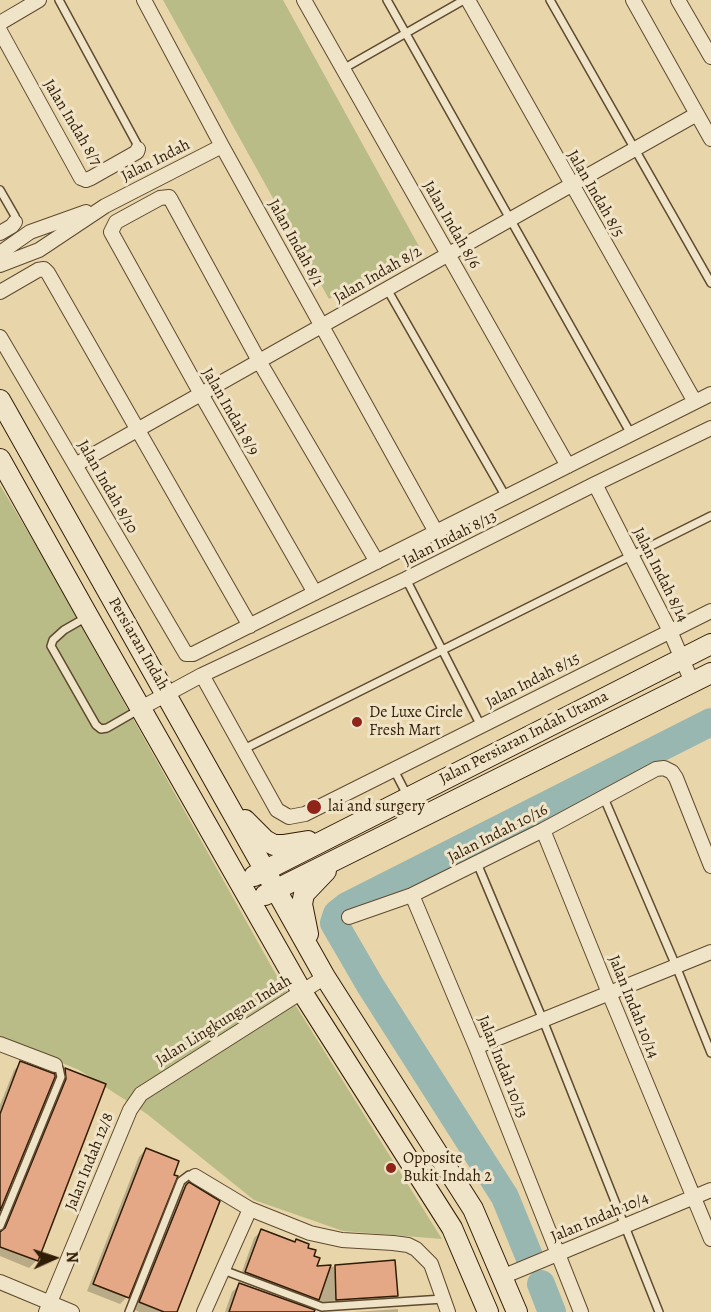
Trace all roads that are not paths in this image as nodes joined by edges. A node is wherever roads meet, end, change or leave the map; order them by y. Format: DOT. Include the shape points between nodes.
graph roads {
  1 [pos="39,0"];
  2 [pos="59,0"];
  3 [pos="144,0"];
  4 [pos="304,0"];
  5 [pos="387,0"];
  6 [pos="466,0"];
  7 [pos="550,0"];
  8 [pos="633,0"];
  9 [pos="678,0"];
  10 [pos="0,23"];
  11 [pos="0,31"];
  12 [pos="406,33"];
  13 [pos="711,57"];
  14 [pos="343,69"];
  15 [pos="697,114"];
  16 [pos="711,139"];
  17 [pos="222,146"];
  18 [pos="138,149"];
  19 [pos="635,149"];
  20 [pos="571,185"];
  21 [pos="0,190"];
  22 [pos="105,206"];
  23 [pos="510,219"];
  24 [pos="15,222"];
  25 [pos="0,233"];
  26 [pos="0,254"];
  27 [pos="449,254"];
  28 [pos="0,265"];
  29 [pos="711,283"];
  30 [pos="387,289"];
  31 [pos="0,292"];
  32 [pos="322,326"];
  33 [pos="0,337"];
  34 [pos="259,361"];
  35 [pos="201,394"];
  36 [pos="711,394"];
  37 [pos="0,400"];
  38 [pos="695,402"];
  39 [pos="711,428"];
  40 [pos="138,430"];
  41 [pos="631,434"];
  42 [pos="0,459"];
  43 [pos="75,465"];
  44 [pos="568,466"];
  45 [pos="595,484"];
  46 [pos="506,497"];
  47 [pos="711,516"];
  48 [pos="436,532"];
  49 [pos="631,556"];
  50 [pos="377,562"];
  51 [pos="406,579"];
  52 [pos="315,593"];
  53 [pos="711,610"];
  54 [pos="88,616"];
  55 [pos="250,626"];
  56 [pos="670,631"];
  57 [pos="711,644"];
  58 [pos="442,650"];
  59 [pos="682,658"];
  60 [pos="711,673"];
  61 [pos="202,675"];
  62 [pos="692,682"];
  63 [pos="166,694"];
  64 [pos="141,708"];
  65 [pos="481,726"];
  66 [pos="244,749"];
  67 [pos="394,770"];
  68 [pos="408,797"];
  69 [pos="604,798"];
  70 [pos="226,801"];
  71 [pos="543,830"];
  72 [pos="326,839"];
  73 [pos="341,857"];
  74 [pos="477,863"];
  75 [pos="711,866"];
  76 [pos="266,870"];
  77 [pos="241,883"];
  78 [pos="276,889"];
  79 [pos="412,895"];
  80 [pos="252,902"];
  81 [pos="349,917"];
  82 [pos="711,952"];
  83 [pos="315,960"];
  84 [pos="676,966"];
  85 [pos="325,977"];
  86 [pos="302,992"];
  87 [pos="609,993"];
  88 [pos="543,1020"];
  89 [pos="476,1047"];
  90 [pos="2,1049"];
  91 [pos="711,1053"];
  92 [pos="55,1065"];
  93 [pos="141,1094"];
  94 [pos="195,1176"];
  95 [pos="711,1190"];
  96 [pos="693,1197"];
  97 [pos="250,1209"];
  98 [pos="626,1225"];
  99 [pos="0,1226"];
  100 [pos="452,1228"];
  101 [pos="711,1239"];
  102 [pos="558,1254"];
  103 [pos="223,1270"];
  104 [pos="502,1276"];
  105 [pos="0,1282"];
  106 [pos="445,1306"];
  107 [pos="48,1307"];
  108 [pos="72,1312"];
  109 [pos="129,1312"];
  110 [pos="204,1312"];
  111 [pos="488,1312"];
  112 [pos="505,1312"];
  113 [pos="517,1312"];
  114 [pos="581,1312"];
  115 [pos="659,1312"];
  1 -- 10 [label="street"];
  2 -- 18 [label="lane"];
  3 -- 17 [label="street, Jalan Indah 8/1"];
  4 -- 14 [label="street, Jalan Indah 8/6"];
  5 -- 12 [label="lane"];
  6 -- 12 [label="lane"];
  6 -- 20 [label="street, Jalan Indah 8/5"];
  7 -- 19 [label="lane"];
  8 -- 15 [label="street"];
  9 -- 13 [label="street"];
  11 -- 18 [label="street, Jalan Indah 8/7" via="81,178 91,178"];
  12 -- 14 [label="lane"];
  12 -- 23 [label="lane"];
  14 -- 27 [label="street, Jalan Indah 8/6"];
  15 -- 16 [label="street"];
  15 -- 19 [label="street, Jalan Indah 8/2"];
  17 -- 22 [label="street, Jalan Indah"];
  17 -- 32 [label="street, Jalan Indah 8/1"];
  19 -- 20 [label="street, Jalan Indah 8/2"];
  19 -- 29 [label="lane"];
  20 -- 23 [label="street, Jalan Indah 8/2"];
  20 -- 38 [label="street, Jalan Indah 8/5"];
  21 -- 24 [label="lane"];
  22 -- 26 [label="street, Jalan Indah" via="30,232"];
  22 -- 28 [label="street, Jalan Indah" via="39,250"];
  23 -- 27 [label="street, Jalan Indah 8/2"];
  23 -- 41 [label="lane"];
  24 -- 25 [label="street"];
  27 -- 30 [label="street, Jalan Indah 8/2"];
  27 -- 44 [label="street, Jalan Indah 8/6"];
  30 -- 32 [label="street, Jalan Indah 8/2"];
  30 -- 46 [label="lane"];
  31 -- 40 [label="street" via="38,270 48,273"];
  32 -- 34 [label="street, Jalan Indah 8/2"];
  32 -- 48 [label="street, Jalan Indah 8/1"];
  33 -- 43 [label="street, Jalan Indah 8/10"];
  34 -- 35 [label="street, Jalan Indah 8/2"];
  34 -- 35 [label="street, Jalan Indah 8/9" via="169,197 116,222 111,232 118,247"];
  34 -- 50 [label="street"];
  35 -- 40 [label="street, Jalan Indah 8/2"];
  35 -- 52 [label="street, Jalan Indah 8/9"];
  36 -- 38 [label="street"];
  37 -- 63 [label="main road, Persiaran Indah"];
  38 -- 41 [label="street"];
  39 -- 45 [label="street, Jalan Indah 8/13"];
  40 -- 43 [label="street, Jalan Indah 8/2"];
  40 -- 55 [label="street"];
  41 -- 44 [label="street"];
  42 -- 54 [label="main road, Persiaran Indah"];
  43 -- 55 [label="street, Jalan Indah 8/10" via="186,654"];
  44 -- 46 [label="street"];
  45 -- 49 [label="street, Jalan Indah 8/14"];
  45 -- 51 [label="street, Jalan Indah 8/13"];
  46 -- 48 [label="street"];
  47 -- 49 [label="lane"];
  48 -- 50 [label="street"];
  49 -- 56 [label="street, Jalan Indah 8/14"];
  49 -- 58 [label="lane"];
  50 -- 52 [label="street"];
  51 -- 58 [label="lane"];
  51 -- 61 [label="street, Jalan Indah 8/13"];
  52 -- 55 [label="street"];
  53 -- 56 [label="street, Jalan Indah 8/15"];
  54 -- 64 [label="main road, Persiaran Indah"];
  54 -- 64 [label="lane" via="64,630 51,646 96,725 107,728"];
  56 -- 59 [label="street, Jalan Indah 8/14"];
  56 -- 65 [label="street, Jalan Indah 8/15"];
  57 -- 59 [label="main road, Jalan Persiaran Indah Utama"];
  58 -- 65 [label="lane"];
  58 -- 66 [label="lane"];
  59 -- 62 [label="street, Jalan Indah 8/14"];
  59 -- 68 [label="main road, Jalan Persiaran Indah Utama"];
  60 -- 62 [label="main road, Jalan Persiaran Indah Utama"];
  61 -- 63 [label="street, Jalan Indah 8/13"];
  61 -- 66 [label="street"];
  62 -- 73 [label="main road, Jalan Persiaran Indah Utama"];
  63 -- 64 [label="street, Jalan Indah 8/13"];
  63 -- 70 [label="main road, Persiaran Indah"];
  64 -- 77 [label="main road, Persiaran Indah"];
  65 -- 67 [label="street, Jalan Indah 8/15"];
  66 -- 67 [label="street, Jalan Indah 8/15" via="277,810 289,817 305,814"];
  67 -- 68 [label="lane"];
  68 -- 72 [label="main road, Jalan Persiaran Indah Utama"];
  69 -- 71 [label="street, Jalan Indah 10/16"];
  69 -- 75 [label="street, Jalan Indah 10/16" via="656,769 672,772"];
  69 -- 84 [label="lane"];
  70 -- 72 [label="main road" via="274,845"];
  70 -- 76 [label="main road, Persiaran Indah"];
  71 -- 74 [label="street, Jalan Indah 10/16"];
  71 -- 87 [label="street, Jalan Indah 10/14"];
  72 -- 76 [label="main road, Jalan Persiaran Indah Utama"];
  73 -- 78 [label="main road, Jalan Persiaran Indah Utama"];
  73 -- 83 [label="main road" via="304,894 303,916"];
  74 -- 79 [label="street, Jalan Indah 10/16"];
  74 -- 88 [label="lane"];
  76 -- 77 [label="main road, Jalan Persiaran Indah Utama"];
  76 -- 78 [label="main road, Persiaran Indah"];
  77 -- 80 [label="main road, Persiaran Indah"];
  78 -- 80 [label="main road, Jalan Persiaran Indah Utama"];
  78 -- 83 [label="main road"];
  79 -- 81 [label="street, Jalan Indah 10/16"];
  79 -- 89 [label="street, Jalan Indah 10/13"];
  80 -- 86 [label="main road"];
  82 -- 84 [label="street"];
  83 -- 85 [label="main road"];
  84 -- 87 [label="street"];
  84 -- 91 [label="lane"];
  85 -- 86 [label="street, Jalan Lingkungan Indah"];
  85 -- 104 [label="main road" via="473,1209"];
  86 -- 93 [label="street, Jalan Lingkungan Indah"];
  86 -- 100 [label="main road"];
  87 -- 88 [label="street"];
  87 -- 96 [label="street, Jalan Indah 10/14"];
  88 -- 89 [label="street"];
  88 -- 98 [label="lane"];
  89 -- 102 [label="street, Jalan Indah 10/13"];
  90 -- 92 [label="street"];
  92 -- 99 [label="lane" via="61,1077"];
  93 -- 107 [label="street, Jalan Indah 12/8" via="130,1110"];
  94 -- 97 [label="street"];
  94 -- 109 [label="lane" via="181,1181"];
  95 -- 96 [label="street, Jalan Indah 10/4"];
  96 -- 98 [label="street, Jalan Indah 10/4"];
  96 -- 101 [label="street, Jalan Indah 10/14"];
  97 -- 103 [label="street"];
  97 -- 106 [label="street" via="324,1237 408,1245 431,1264"];
  98 -- 102 [label="street, Jalan Indah 10/4"];
  98 -- 115 [label="lane"];
  100 -- 104 [label="main road"];
  100 -- 111 [label="main road"];
  102 -- 104 [label="street, Jalan Indah 10/4"];
  102 -- 114 [label="street, Jalan Indah 10/13"];
  103 -- 106 [label="lane" via="322,1307"];
  103 -- 110 [label="street"];
  104 -- 112 [label="main road"];
  104 -- 113 [label="main road"];
  105 -- 107 [label="street"];
  107 -- 108 [label="street"];
}
